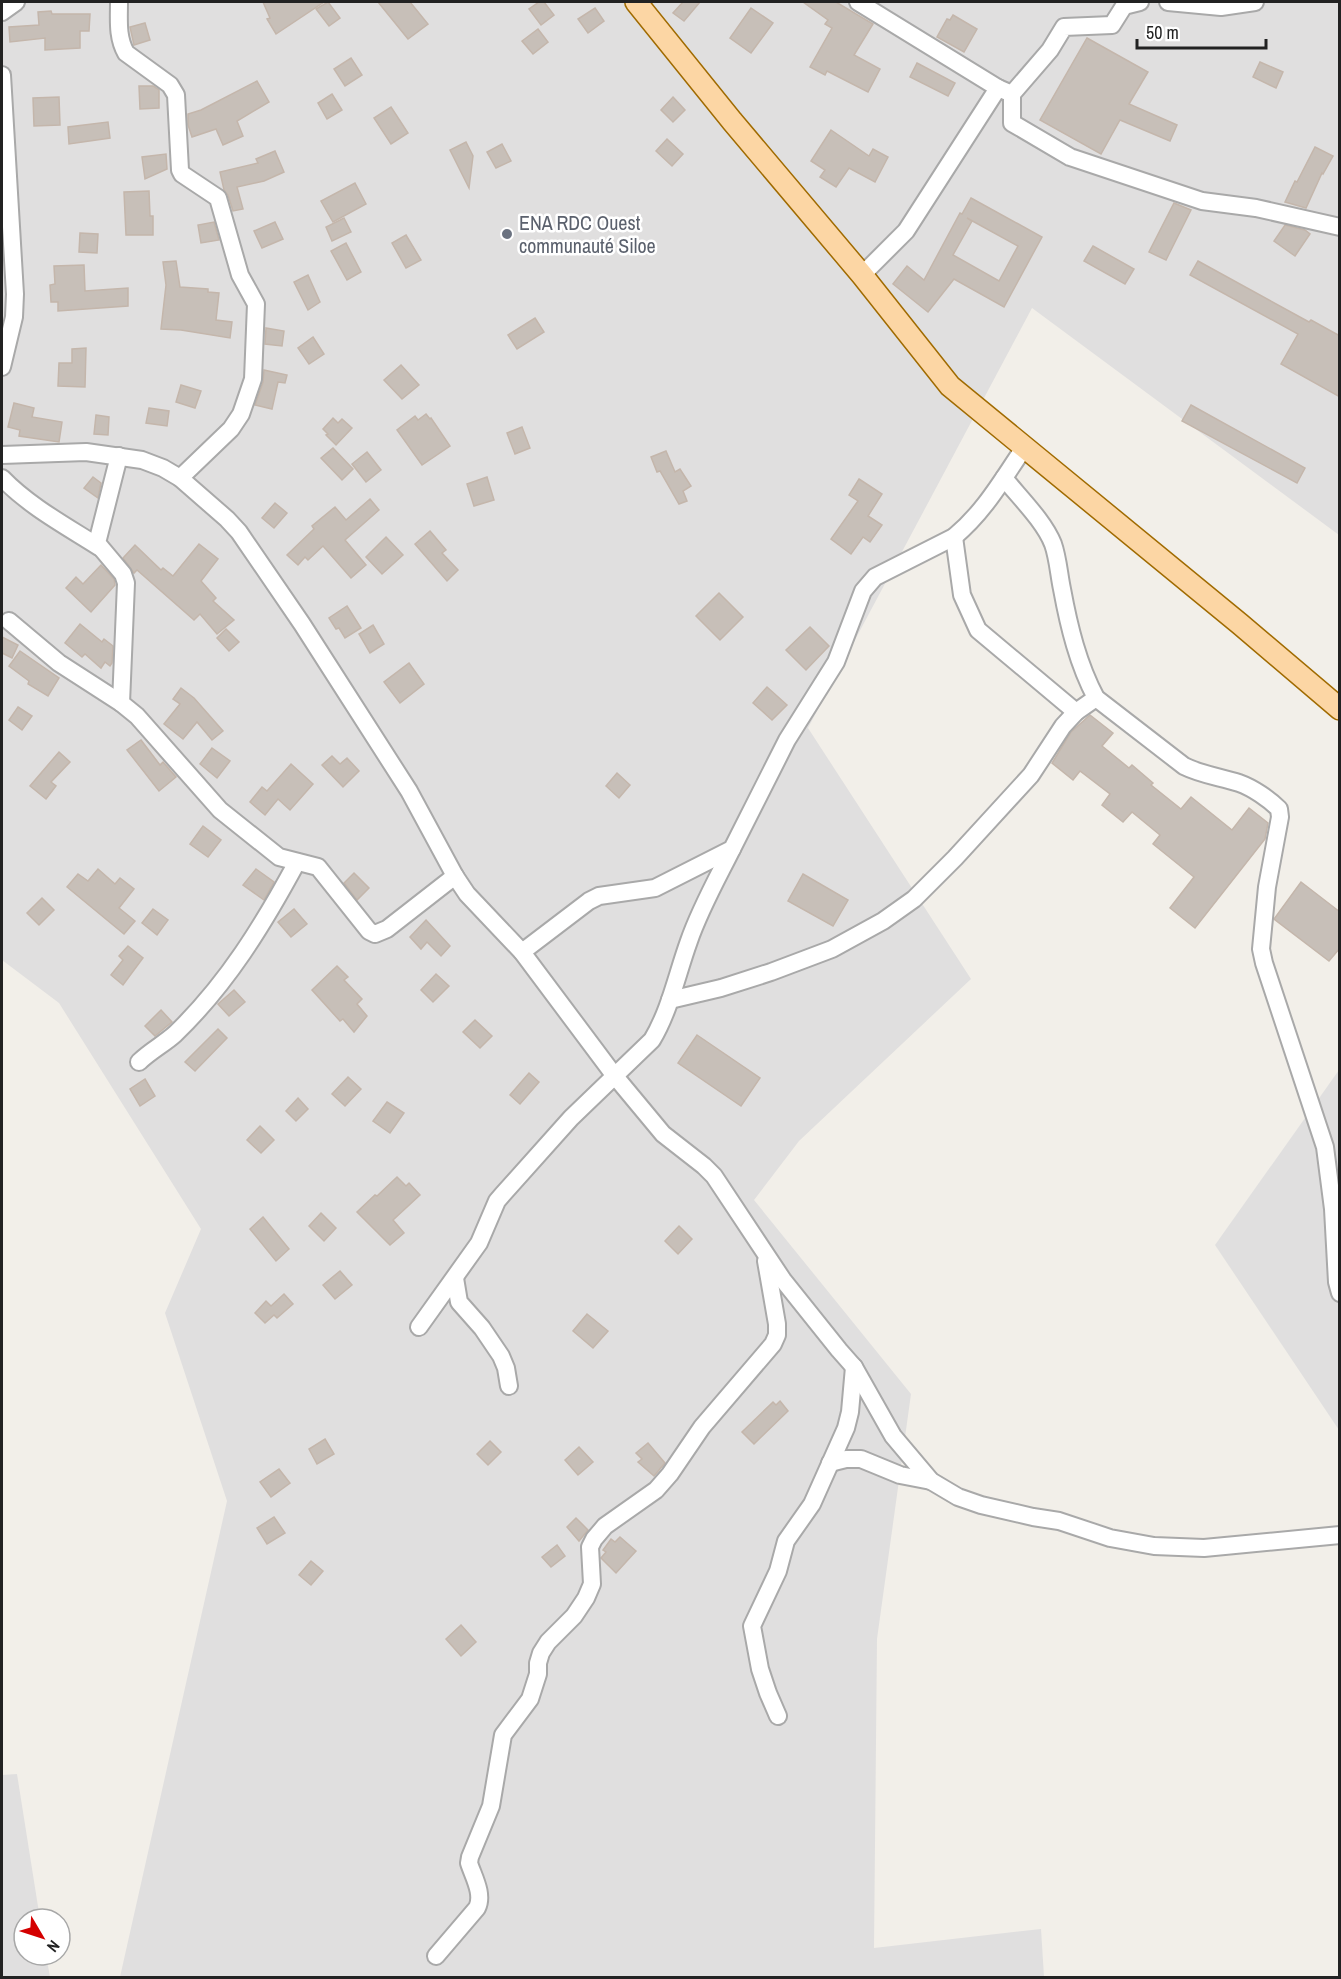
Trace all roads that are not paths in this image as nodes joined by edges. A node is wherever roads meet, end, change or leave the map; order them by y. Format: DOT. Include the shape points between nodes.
graph roads {
  1 [pos="16,2"];
  2 [pos="119,2"];
  3 [pos="636,2"];
  4 [pos="858,2"];
  5 [pos="1140,2"];
  6 [pos="1168,2"];
  7 [pos="1255,2"];
  8 [pos="2,12"];
  9 [pos="2,75"];
  10 [pos="1005,91"];
  11 [pos="1340,227"];
  12 [pos="862,275"];
  13 [pos="2,367"];
  14 [pos="1024,448"];
  15 [pos="2,455"];
  16 [pos="118,456"];
  17 [pos="180,477"];
  18 [pos="2,478"];
  19 [pos="1004,478"];
  20 [pos="954,537"];
  21 [pos="99,547"];
  22 [pos="9,621"];
  23 [pos="1096,698"];
  24 [pos="121,703"];
  25 [pos="1340,709"];
  26 [pos="1076,712"];
  27 [pos="732,849"];
  28 [pos="297,862"];
  29 [pos="455,876"];
  30 [pos="522,952"];
  31 [pos="670,1000"];
  32 [pos="139,1062"];
  33 [pos="614,1075"];
  34 [pos="765,1253"];
  35 [pos="455,1278"];
  36 [pos="1340,1293"];
  37 [pos="419,1327"];
  38 [pos="854,1367"];
  39 [pos="509,1386"];
  40 [pos="830,1463"];
  41 [pos="931,1481"];
  42 [pos="1340,1535"];
  43 [pos="778,1716"];
  44 [pos="436,1956"];
  1 -- 8 [label="street"];
  2 -- 17 [label="street" via="123,47 174,90 180,170 218,198 240,274 256,304 253,379 242,414"];
  3 -- 12 [label="main road"];
  4 -- 10 [label="street"];
  5 -- 10 [label="street" via="1124,6 1112,26 1064,27 1050,50"];
  6 -- 7 [label="street" via="1221,7"];
  9 -- 13 [label="street" via="15,294 14,317"];
  10 -- 11 [label="street" via="1012,123 1070,157 1202,201 1256,208"];
  10 -- 12 [label="street" via="906,231"];
  12 -- 14 [label="main road" via="950,386"];
  14 -- 19 [label="street"];
  14 -- 25 [label="main road"];
  15 -- 16 [label="street" via="86,452"];
  16 -- 17 [label="street" via="142,460"];
  16 -- 21 [label="street"];
  17 -- 29 [label="street" via="239,532 409,791"];
  18 -- 21 [label="street" via="42,511"];
  19 -- 20 [label="street" via="998,490"];
  19 -- 23 [label="street" via="1053,544 1076,649"];
  20 -- 26 [label="street" via="962,595 978,630"];
  20 -- 27 [label="street" via="875,577 863,591 836,662 787,740"];
  21 -- 24 [label="street" via="126,583"];
  22 -- 24 [label="street" via="59,663"];
  23 -- 26 [label="street"];
  23 -- 36 [label="street" via="1184,766 1241,784 1279,809 1261,949 1325,1147"];
  24 -- 28 [label="street" via="220,810 279,857"];
  26 -- 31 [label="street" via="998,813 914,899 883,921 832,949 771,972"];
  27 -- 30 [label="street" via="655,888 599,896"];
  27 -- 31 [label="street" via="698,916"];
  28 -- 29 [label="street" via="318,867 375,934"];
  28 -- 32 [label="street" via="270,912 228,975 174,1035"];
  29 -- 30 [label="street" via="480,910"];
  30 -- 33 [label="street"];
  31 -- 33 [label="street" via="652,1040"];
  33 -- 34 [label="street" via="663,1134 714,1176"];
  33 -- 35 [label="street" via="503,1194 479,1243"];
  34 -- 38 [label="street"];
  34 -- 44 [label="street" via="777,1324 773,1344 702,1427 656,1490 605,1526 594,1539 590,1547 592,1584 586,1598 541,1653 530,1699 503,1735 491,1806 470,1857 480,1902"];
  35 -- 37 [label="street"];
  35 -- 39 [label="street" via="459,1302 501,1356"];
  38 -- 40 [label="street" via="850,1412"];
  38 -- 41 [label="street" via="893,1436"];
  40 -- 41 [label="street" via="861,1459 900,1475"];
  40 -- 43 [label="street" via="812,1504 786,1541 778,1571 752,1626 760,1669"];
  41 -- 42 [label="street" via="981,1505 1154,1546 1204,1548"];
}
